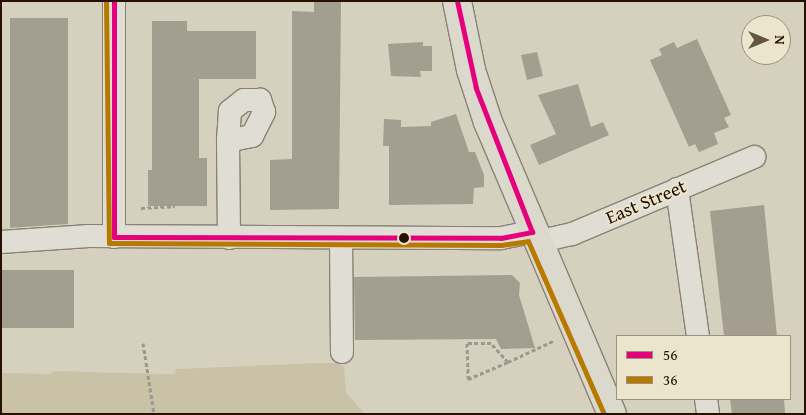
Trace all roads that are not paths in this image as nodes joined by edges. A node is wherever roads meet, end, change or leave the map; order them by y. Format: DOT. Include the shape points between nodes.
graph roads {
  1 [pos="114,1"];
  2 [pos="457,1"];
  3 [pos="228,142"];
  4 [pos="754,157"];
  5 [pos="677,189"];
  6 [pos="114,237"];
  7 [pos="534,237"];
  8 [pos="229,238"];
  9 [pos="341,238"];
  10 [pos="1,242"];
  11 [pos="698,335"];
  12 [pos="342,352"];
  13 [pos="706,400"];
  14 [pos="612,414"];
  15 [pos="708,414"];
  1 -- 6 [label="street"];
  2 -- 7 [label="main road" via="476,88"];
  3 -- 8 [label="street"];
  4 -- 5 [label="street, East Street"];
  5 -- 7 [label="street, East Street" via="572,234"];
  5 -- 11 [label="street"];
  6 -- 8 [label="street, East Street"];
  6 -- 10 [label="street, East Street"];
  7 -- 9 [label="street, East Street"];
  7 -- 14 [label="main road"];
  8 -- 9 [label="street, East Street"];
  9 -- 12 [label="street"];
  13 -- 15 [label="street"];
}
